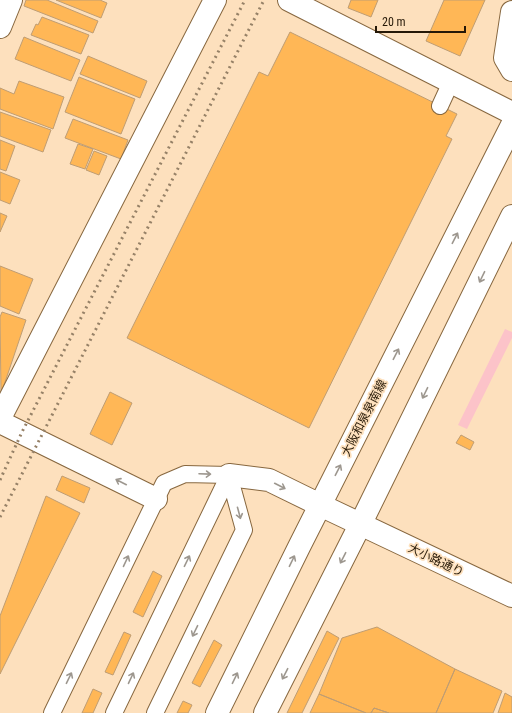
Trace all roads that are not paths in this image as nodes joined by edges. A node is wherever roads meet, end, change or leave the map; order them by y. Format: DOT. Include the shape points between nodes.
graph roads {
  1 [pos="11,0"];
  2 [pos="215,0"];
  3 [pos="289,0"];
  4 [pos="512,12"];
  5 [pos="0,27"];
  6 [pos="512,70"];
  7 [pos="451,82"];
  8 [pos="440,106"];
  9 [pos="512,113"];
  10 [pos="512,125"];
  11 [pos="512,216"];
  12 [pos="0,418"];
  13 [pos="0,422"];
  14 [pos="229,475"];
  15 [pos="156,499"];
  16 [pos="320,505"];
  17 [pos="361,523"];
  18 [pos="512,596"];
  19 [pos="52,713"];
  20 [pos="114,713"];
  21 [pos="155,713"];
  22 [pos="217,713"];
  23 [pos="265,713"];
  1 -- 5 [label="street"];
  2 -- 12 [label="street"];
  3 -- 7 [label="street"];
  4 -- 6 [label="street" via="505,58"];
  7 -- 8 [label="lane"];
  7 -- 9 [label="street"];
  16 -- 10 [label="street, 大阪和泉泉南線, one-way"];
  11 -- 17 [label="street, one-way"];
  15 -- 13 [label="street, one-way"];
  15 -- 14 [label="lane, one-way" via="164,483 185,474"];
  14 -- 16 [label="street, 大小路通り, one-way" via="269,480"];
  20 -- 14 [label="lane, one-way"];
  14 -- 21 [label="lane, one-way" via="244,530"];
  19 -- 15 [label="lane, one-way"];
  16 -- 17 [label="street, 大小路通り"];
  22 -- 16 [label="street, 大阪和泉泉南線, one-way"];
  17 -- 18 [label="street, 大小路通り"];
  17 -- 23 [label="street, one-way"];
}
